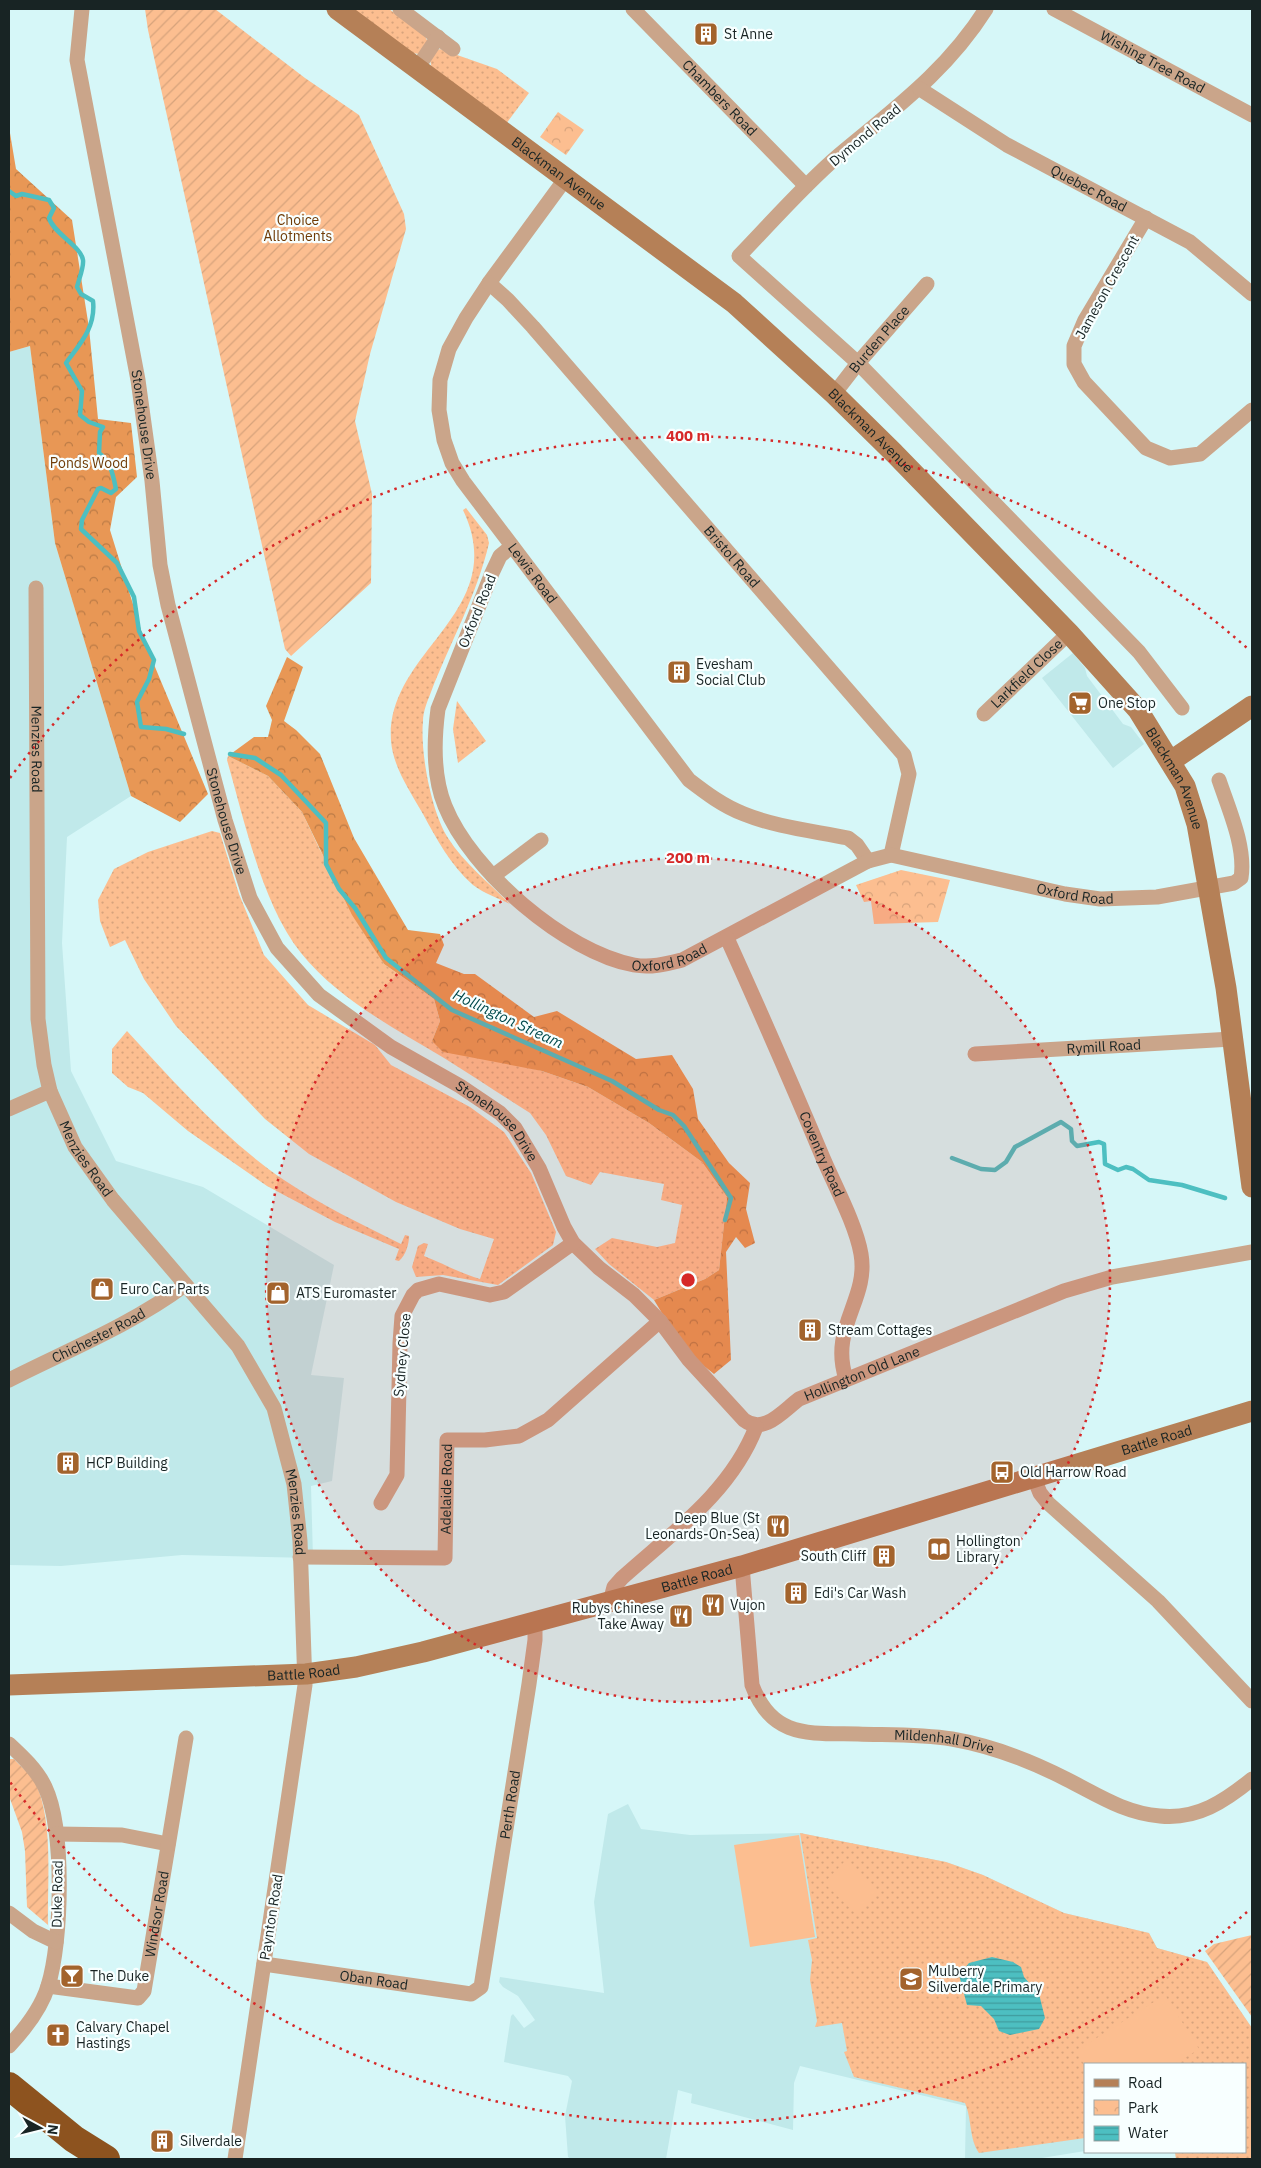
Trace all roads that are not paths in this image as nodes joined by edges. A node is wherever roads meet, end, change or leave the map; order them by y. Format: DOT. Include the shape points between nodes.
graph roads {
  1 [pos="82,9"];
  2 [pos="338,9"];
  3 [pos="400,9"];
  4 [pos="633,9"];
  5 [pos="986,9"];
  6 [pos="1054,9"];
  7 [pos="438,37"];
  8 [pos="453,49"];
  9 [pos="418,67"];
  10 [pos="920,89"];
  11 [pos="1252,115"];
  12 [pos="566,178"];
  13 [pos="806,186"];
  14 [pos="1146,218"];
  15 [pos="489,283"];
  16 [pos="927,284"];
  17 [pos="1252,294"];
  18 [pos="858,363"];
  19 [pos="834,394"];
  20 [pos="1252,410"];
  21 [pos="512,546"];
  22 [pos="36,588"];
  23 [pos="1069,633"];
  24 [pos="1252,706"];
  25 [pos="1182,708"];
  26 [pos="984,714"];
  27 [pos="1171,761"];
  28 [pos="1219,780"];
  29 [pos="541,840"];
  30 [pos="891,855"];
  31 [pos="868,861"];
  32 [pos="493,876"];
  33 [pos="1209,889"];
  34 [pos="727,938"];
  35 [pos="1232,1039"];
  36 [pos="976,1054"];
  37 [pos="50,1091"];
  38 [pos="9,1109"];
  39 [pos="1252,1183"];
  40 [pos="1252,1187"];
  41 [pos="573,1243"];
  42 [pos="1252,1252"];
  43 [pos="185,1286"];
  44 [pos="660,1321"];
  45 [pos="846,1379"];
  46 [pos="9,1380"];
  47 [pos="1252,1411"];
  48 [pos="756,1426"];
  49 [pos="1034,1478"];
  50 [pos="381,1503"];
  51 [pos="300,1557"];
  52 [pos="742,1566"];
  53 [pos="610,1602"];
  54 [pos="534,1622"];
  55 [pos="306,1674"];
  56 [pos="9,1685"];
  57 [pos="1252,1701"];
  58 [pos="186,1738"];
  59 [pos="9,1745"];
  60 [pos="1252,1780"];
  61 [pos="57,1834"];
  62 [pos="168,1844"];
  63 [pos="9,1913"];
  64 [pos="56,1942"];
  65 [pos="264,1964"];
  66 [pos="48,1986"];
  67 [pos="481,1988"];
  68 [pos="9,2046"];
  69 [pos="9,2086"];
  70 [pos="106,2159"];
  71 [pos="235,2159"];
  1 -- 41 [label="street, Stonehouse Drive" via="77,60 138,380 160,565 191,694 250,898 277,948 319,996 391,1047 460,1086 500,1113 515,1128 539,1168"];
  2 -- 9 [label="street, Blackman Avenue"];
  3 -- 7 [label="street"];
  4 -- 13 [label="street, Chambers Road"];
  5 -- 10 [label="street, Dymond Road" via="974,28"];
  6 -- 11 [label="street, Wishing Tree Road"];
  7 -- 8 [label="street"];
  7 -- 9 [label="street"];
  9 -- 12 [label="street, Blackman Avenue"];
  10 -- 13 [label="street, Dymond Road"];
  10 -- 14 [label="street, Quebec Road" via="1007,145"];
  12 -- 15 [label="street, Lewis Road"];
  12 -- 19 [label="street, Blackman Avenue" via="734,303"];
  13 -- 18 [label="street, Dymond Road" via="739,256"];
  14 -- 17 [label="street, Quebec Road" via="1190,242"];
  14 -- 20 [label="street, Jameson Crescent" via="1086,320 1074,346 1074,364 1084,382 1146,448 1170,458 1200,454"];
  15 -- 21 [label="street, Lewis Road" via="450,349 440,380 439,410 452,463"];
  15 -- 30 [label="street, Bristol Road" via="533,327 904,755 909,774"];
  16 -- 18 [label="street, Burden Place"];
  18 -- 19 [label="street, Burden Place"];
  18 -- 25 [label="street" via="1139,652"];
  19 -- 23 [label="street, Blackman Avenue"];
  21 -- 31 [label="street, Lewis Road" via="688,780 714,799 744,814 848,838"];
  21 -- 32 [label="street, Oxford Road" via="500,556 492,573 445,685 435,729 444,805 465,844"];
  22 -- 37 [label="street, Menzies Road" via="38,1020"];
  23 -- 26 [label="street, Larkfield Close"];
  23 -- 27 [label="street, Blackman Avenue" via="1138,710"];
  24 -- 27 [label="street"];
  27 -- 33 [label="street, Blackman Avenue" via="1185,786 1197,824"];
  28 -- 33 [label="street" via="1237,836 1241,878"];
  29 -- 32 [label="street"];
  30 -- 31 [label="street, Oxford Road"];
  30 -- 33 [label="street, Oxford Road" via="1065,894 1100,898 1135,899"];
  31 -- 34 [label="street, Oxford Road"];
  32 -- 34 [label="street, Oxford Road" via="522,904 557,929 611,959 656,966 682,960"];
  33 -- 35 [label="street, Blackman Avenue"];
  34 -- 45 [label="street, Coventry Road" via="794,1089 861,1254 859,1286 840,1351"];
  35 -- 36 [label="street, Rymill Road"];
  35 -- 39 [label="street, Blackman Avenue"];
  37 -- 38 [label="street"];
  37 -- 43 [label="street, Menzies Road" via="75,1147 113,1200"];
  39 -- 40 [label="street, Blackman Avenue"];
  41 -- 44 [label="street, Stonehouse Drive"];
  41 -- 50 [label="street, Sydney Close" via="504,1292 490,1295 439,1284 412,1295 402,1316 397,1475"];
  42 -- 45 [label="street, Hollington Old Lane" via="1112,1277 1064,1291"];
  43 -- 46 [label="street, Chichester Road" via="131,1320"];
  43 -- 51 [label="street, Menzies Road" via="238,1346 274,1408 294,1484"];
  44 -- 48 [label="street, Stonehouse Drive" via="689,1360 744,1420"];
  44 -- 51 [label="street, Adelaide Road" via="548,1420 518,1436 447,1440 445,1558"];
  45 -- 48 [label="street, Hollington Old Lane" via="799,1399 764,1426"];
  47 -- 49 [label="street, Battle Road"];
  48 -- 53 [label="street" via="749,1444 709,1500 622,1578 614,1587"];
  49 -- 52 [label="street, Battle Road"];
  49 -- 57 [label="street" via="1048,1503 1158,1601"];
  51 -- 55 [label="street, Menzies Road"];
  52 -- 53 [label="street, Battle Road"];
  52 -- 60 [label="street, Mildenhall Drive" via="752,1685 758,1702 771,1717 791,1728 810,1734 920,1736 962,1742 1032,1763 1132,1812 1162,1817 1191,1815 1216,1805"];
  53 -- 54 [label="street, Battle Road"];
  54 -- 55 [label="street, Battle Road" via="423,1652 331,1672"];
  54 -- 67 [label="street, Perth Road" via="535,1640"];
  55 -- 56 [label="street, Battle Road"];
  55 -- 65 [label="street, Paynton Road"];
  58 -- 62 [label="street, Windsor Road"];
  59 -- 61 [label="street, Duke Road" via="32,1767 45,1786"];
  61 -- 62 [label="street" via="122,1835"];
  61 -- 64 [label="street, Duke Road"];
  62 -- 66 [label="street, Windsor Road" via="144,1992 138,1998"];
  63 -- 64 [label="street" via="33,1932"];
  64 -- 66 [label="street, Duke Road"];
  65 -- 67 [label="street, Oban Road" via="471,1994"];
  65 -- 71 [label="street, Paynton Road"];
  66 -- 68 [label="street, Duke Road" via="40,2006"];
  69 -- 70 [label="highway" via="58,2127"];
}
